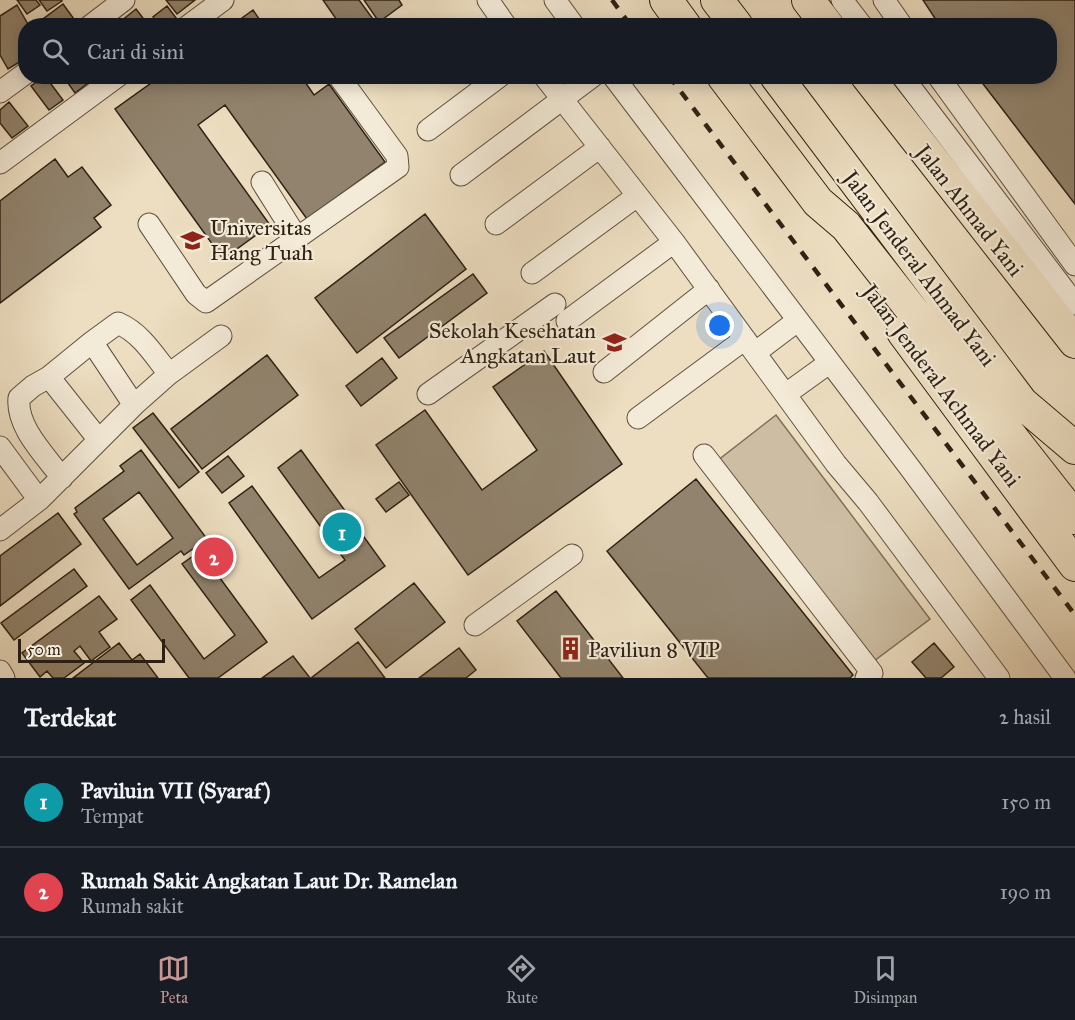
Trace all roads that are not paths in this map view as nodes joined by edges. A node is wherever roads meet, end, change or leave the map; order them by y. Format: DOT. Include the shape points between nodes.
graph roads {
  1 [pos="124,0"];
  2 [pos="224,0"];
  3 [pos="488,0"];
  4 [pos="555,0"];
  5 [pos="666,0"];
  6 [pos="717,0"];
  7 [pos="808,0"];
  8 [pos="842,0"];
  9 [pos="884,0"];
  10 [pos="100,18"];
  11 [pos="199,18"];
  12 [pos="500,18"];
  13 [pos="568,18"];
  14 [pos="679,18"];
  15 [pos="731,18"];
  16 [pos="822,18"];
  17 [pos="856,18"];
  18 [pos="896,18"];
  19 [pos="18,79"];
  20 [pos="107,84"];
  21 [pos="345,84"];
  22 [pos="489,84"];
  23 [pos="550,84"];
  24 [pos="583,84"];
  25 [pos="619,84"];
  26 [pos="729,84"];
  27 [pos="782,84"];
  28 [pos="873,84"];
  29 [pos="908,84"];
  30 [pos="944,84"];
  31 [pos="0,92"];
  32 [pos="563,100"];
  33 [pos="428,130"];
  34 [pos="600,147"];
  35 [pos="0,163"];
  36 [pos="461,175"];
  37 [pos="262,182"];
  38 [pos="637,196"];
  39 [pos="818,202"];
  40 [pos="149,224"];
  41 [pos="496,224"];
  42 [pos="297,238"];
  43 [pos="674,242"];
  44 [pos="1075,265"];
  45 [pos="532,273"];
  46 [pos="709,289"];
  47 [pos="1075,304"];
  48 [pos="797,321"];
  49 [pos="221,336"];
  50 [pos="92,342"];
  51 [pos="1075,342"];
  52 [pos="750,346"];
  53 [pos="829,363"];
  54 [pos="604,372"];
  55 [pos="169,374"];
  56 [pos="49,377"];
  57 [pos="786,393"];
  58 [pos="428,394"];
  59 [pos="134,405"];
  60 [pos="638,418"];
  61 [pos="99,440"];
  62 [pos="0,447"];
  63 [pos="1075,448"];
  64 [pos="704,455"];
  65 [pos="0,475"];
  66 [pos="62,478"];
  67 [pos="35,504"];
  68 [pos="1075,518"];
  69 [pos="0,530"];
  70 [pos="572,555"];
  71 [pos="1075,565"];
  72 [pos="475,625"];
  73 [pos="0,671"];
  74 [pos="4,678"];
  75 [pos="866,678"];
  76 [pos="999,678"];
  77 [pos="1065,678"];
  1 -- 10 [label="street"];
  2 -- 11 [label="street"];
  3 -- 12 [label="street"];
  4 -- 13 [label="street"];
  5 -- 14 [label="highway"];
  6 -- 15 [label="highway"];
  7 -- 16 [label="highway"];
  8 -- 17 [label="street"];
  9 -- 18 [label="street"];
  19 -- 31 [label="street"];
  20 -- 35 [label="street"];
  21 -- 42 [label="street" via="397,156 398,166"];
  22 -- 33 [label="street"];
  23 -- 32 [label="street"];
  24 -- 32 [label="street"];
  25 -- 48 [label="street"];
  26 -- 39 [label="highway, Jalan Jenderal Ahmad Yani"];
  27 -- 63 [label="highway, Jalan Jenderal Ahmad Yani" via="1022,403"];
  28 -- 51 [label="highway, Jalan Ahmad Yani"];
  29 -- 47 [label="street"];
  30 -- 44 [label="street"];
  32 -- 34 [label="street"];
  32 -- 36 [label="street"];
  34 -- 38 [label="street"];
  34 -- 41 [label="street"];
  37 -- 42 [label="street"];
  38 -- 43 [label="street"];
  38 -- 45 [label="street"];
  39 -- 68 [label="highway" via="846,226"];
  39 -- 71 [label="highway, Jalan Jenderal Achmad Yani" via="833,237"];
  40 -- 42 [label="street" via="196,294 206,302"];
  43 -- 46 [label="street"];
  43 -- 58 [label="street"];
  46 -- 52 [label="street"];
  46 -- 54 [label="street"];
  48 -- 52 [label="street"];
  48 -- 53 [label="street"];
  49 -- 55 [label="street"];
  50 -- 55 [label="street" via="118,323 142,340"];
  50 -- 56 [label="street"];
  50 -- 59 [label="street"];
  52 -- 57 [label="street"];
  52 -- 60 [label="street"];
  53 -- 57 [label="street"];
  53 -- 77 [label="street"];
  55 -- 59 [label="street"];
  56 -- 61 [label="street"];
  56 -- 66 [label="street" via="19,398 17,411"];
  57 -- 76 [label="street"];
  59 -- 61 [label="street"];
  61 -- 66 [label="street"];
  62 -- 67 [label="street"];
  64 -- 75 [label="street" via="872,673"];
  65 -- 67 [label="street" via="6,475"];
  66 -- 67 [label="street"];
  67 -- 69 [label="street"];
  70 -- 72 [label="street"];
  73 -- 74 [label="street"];
}
